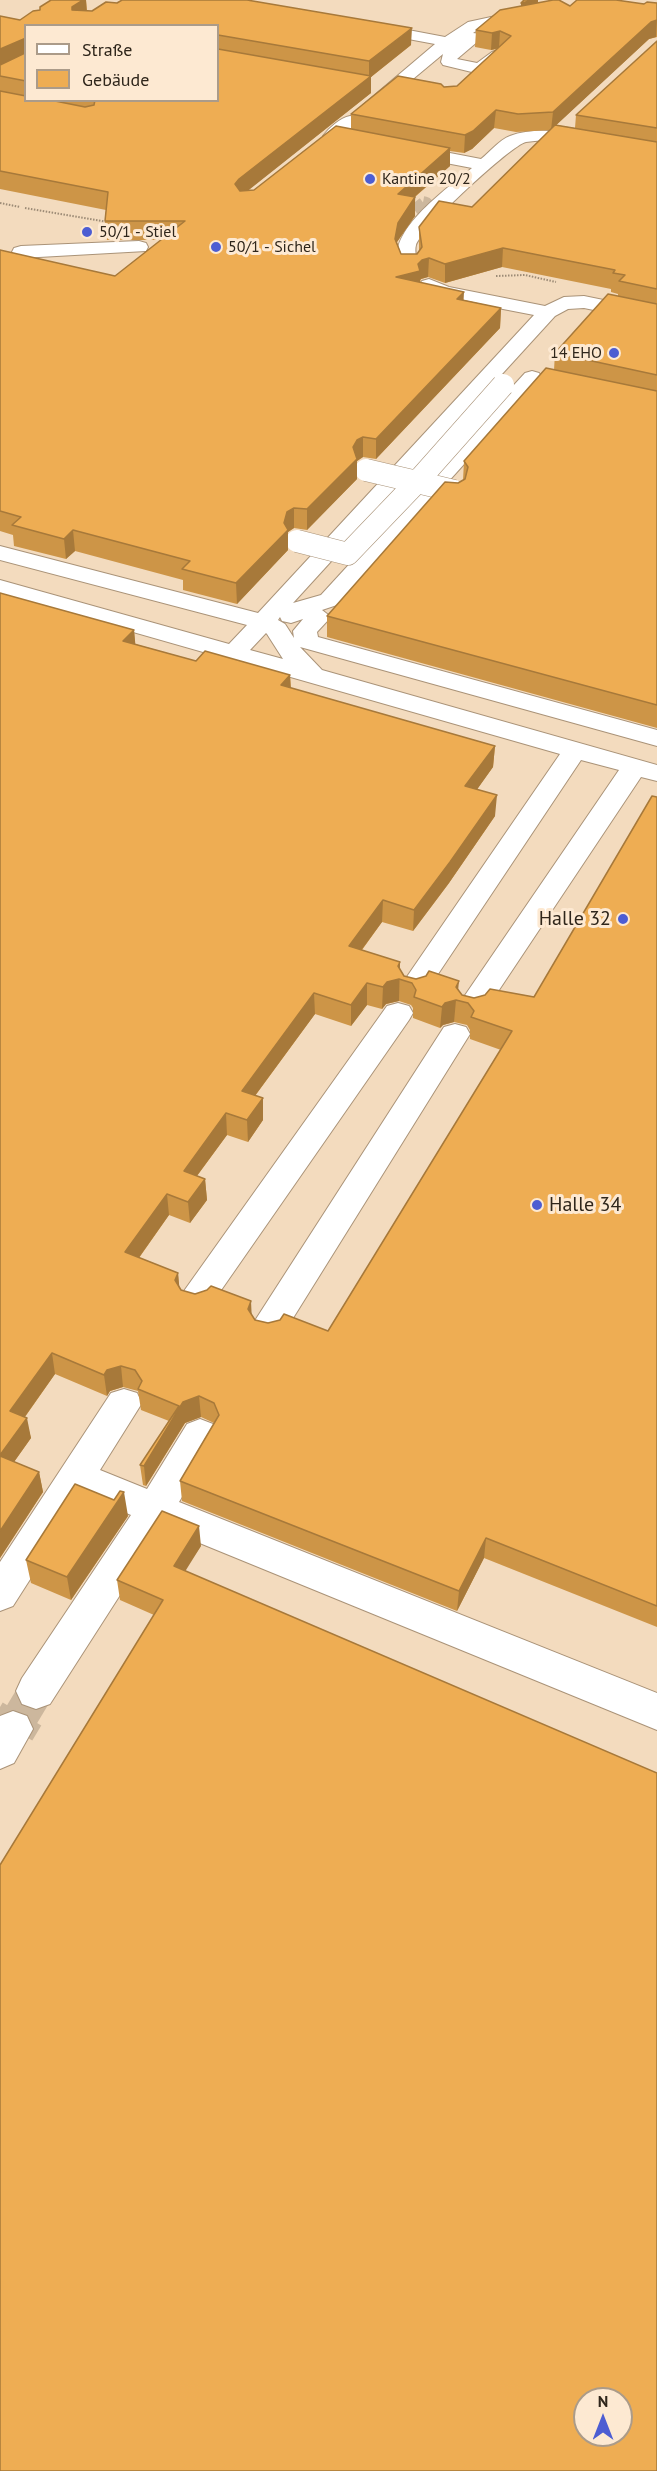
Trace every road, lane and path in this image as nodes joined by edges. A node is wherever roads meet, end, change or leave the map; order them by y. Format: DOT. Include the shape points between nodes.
graph roads {
  1 [pos="542,12"];
  2 [pos="350,25"];
  3 [pos="474,25"];
  4 [pos="448,42"];
  5 [pos="498,54"];
  6 [pos="393,66"];
  7 [pos="480,69"];
  8 [pos="413,70"];
  9 [pos="465,84"];
  10 [pos="367,86"];
  11 [pos="389,90"];
  12 [pos="573,122"];
  13 [pos="332,136"];
  14 [pos="556,137"];
  15 [pos="315,150"];
  16 [pos="657,154"];
  17 [pos="486,165"];
  18 [pos="0,203"];
  19 [pos="20,207"];
  20 [pos="25,208"];
  21 [pos="115,222"];
  22 [pos="139,247"];
  23 [pos="12,252"];
  24 [pos="409,267"];
  25 [pos="429,285"];
  26 [pos="548,312"];
  27 [pos="657,317"];
  28 [pos="512,376"];
  29 [pos="554,382"];
  30 [pos="366,470"];
  31 [pos="417,482"];
  32 [pos="454,491"];
  33 [pos="297,541"];
  34 [pos="0,553"];
  35 [pos="0,565"];
  36 [pos="0,588"];
  37 [pos="299,609"];
  38 [pos="261,622"];
  39 [pos="233,654"];
  40 [pos="315,676"];
  41 [pos="657,738"];
  42 [pos="576,750"];
  43 [pos="646,770"];
  44 [pos="472,1007"];
  45 [pos="455,1034"];
  46 [pos="196,1300"];
  47 [pos="268,1329"];
  48 [pos="124,1403"];
  49 [pos="200,1434"];
  50 [pos="78,1477"];
  51 [pos="155,1509"];
  52 [pos="7,1572"];
  53 [pos="36,1691"];
  54 [pos="657,1712"];
  1 -- 3 [label="street"];
  2 -- 4 [label="street"];
  3 -- 4 [label="street"];
  3 -- 7 [label="street" via="483,31 449,57 449,62"];
  4 -- 8 [label="street"];
  5 -- 7 [label="street"];
  6 -- 8 [label="street"];
  7 -- 9 [label="street"];
  8 -- 11 [label="street"];
  10 -- 11 [label="street"];
  11 -- 13 [label="street"];
  12 -- 14 [label="street"];
  13 -- 15 [label="street"];
  13 -- 17 [label="street"];
  14 -- 16 [label="street"];
  14 -- 17 [label="street" via="515,139"];
  17 -- 24 [label="street" via="426,214 406,245"];
  18 -- 19 [label="path"];
  20 -- 21 [label="path"];
  22 -- 23 [label="street"];
  25 -- 26 [label="street" via="443,292"];
  26 -- 27 [label="street" via="564,303 584,302"];
  26 -- 28 [label="street"];
  28 -- 29 [label="street"];
  28 -- 31 [label="street, bridge"];
  28 -- 37 [label="street" via="329,600"];
  28 -- 38 [label="street"];
  30 -- 31 [label="street, bridge"];
  31 -- 32 [label="street, bridge"];
  31 -- 33 [label="street, bridge" via="348,554"];
  34 -- 38 [label="street"];
  35 -- 38 [label="street" via="204,620"];
  36 -- 39 [label="street"];
  37 -- 38 [label="street"];
  37 -- 41 [label="street" via="319,616 305,632 307,641"];
  38 -- 39 [label="street"];
  38 -- 40 [label="street"];
  39 -- 40 [label="street"];
  40 -- 42 [label="street"];
  42 -- 43 [label="street"];
  42 -- 46 [label="street"];
  43 -- 44 [label="street"];
  45 -- 47 [label="street"];
  48 -- 50 [label="street"];
  49 -- 51 [label="street"];
  50 -- 51 [label="street"];
  50 -- 52 [label="street"];
  51 -- 53 [label="street"];
  51 -- 54 [label="street"];
}
